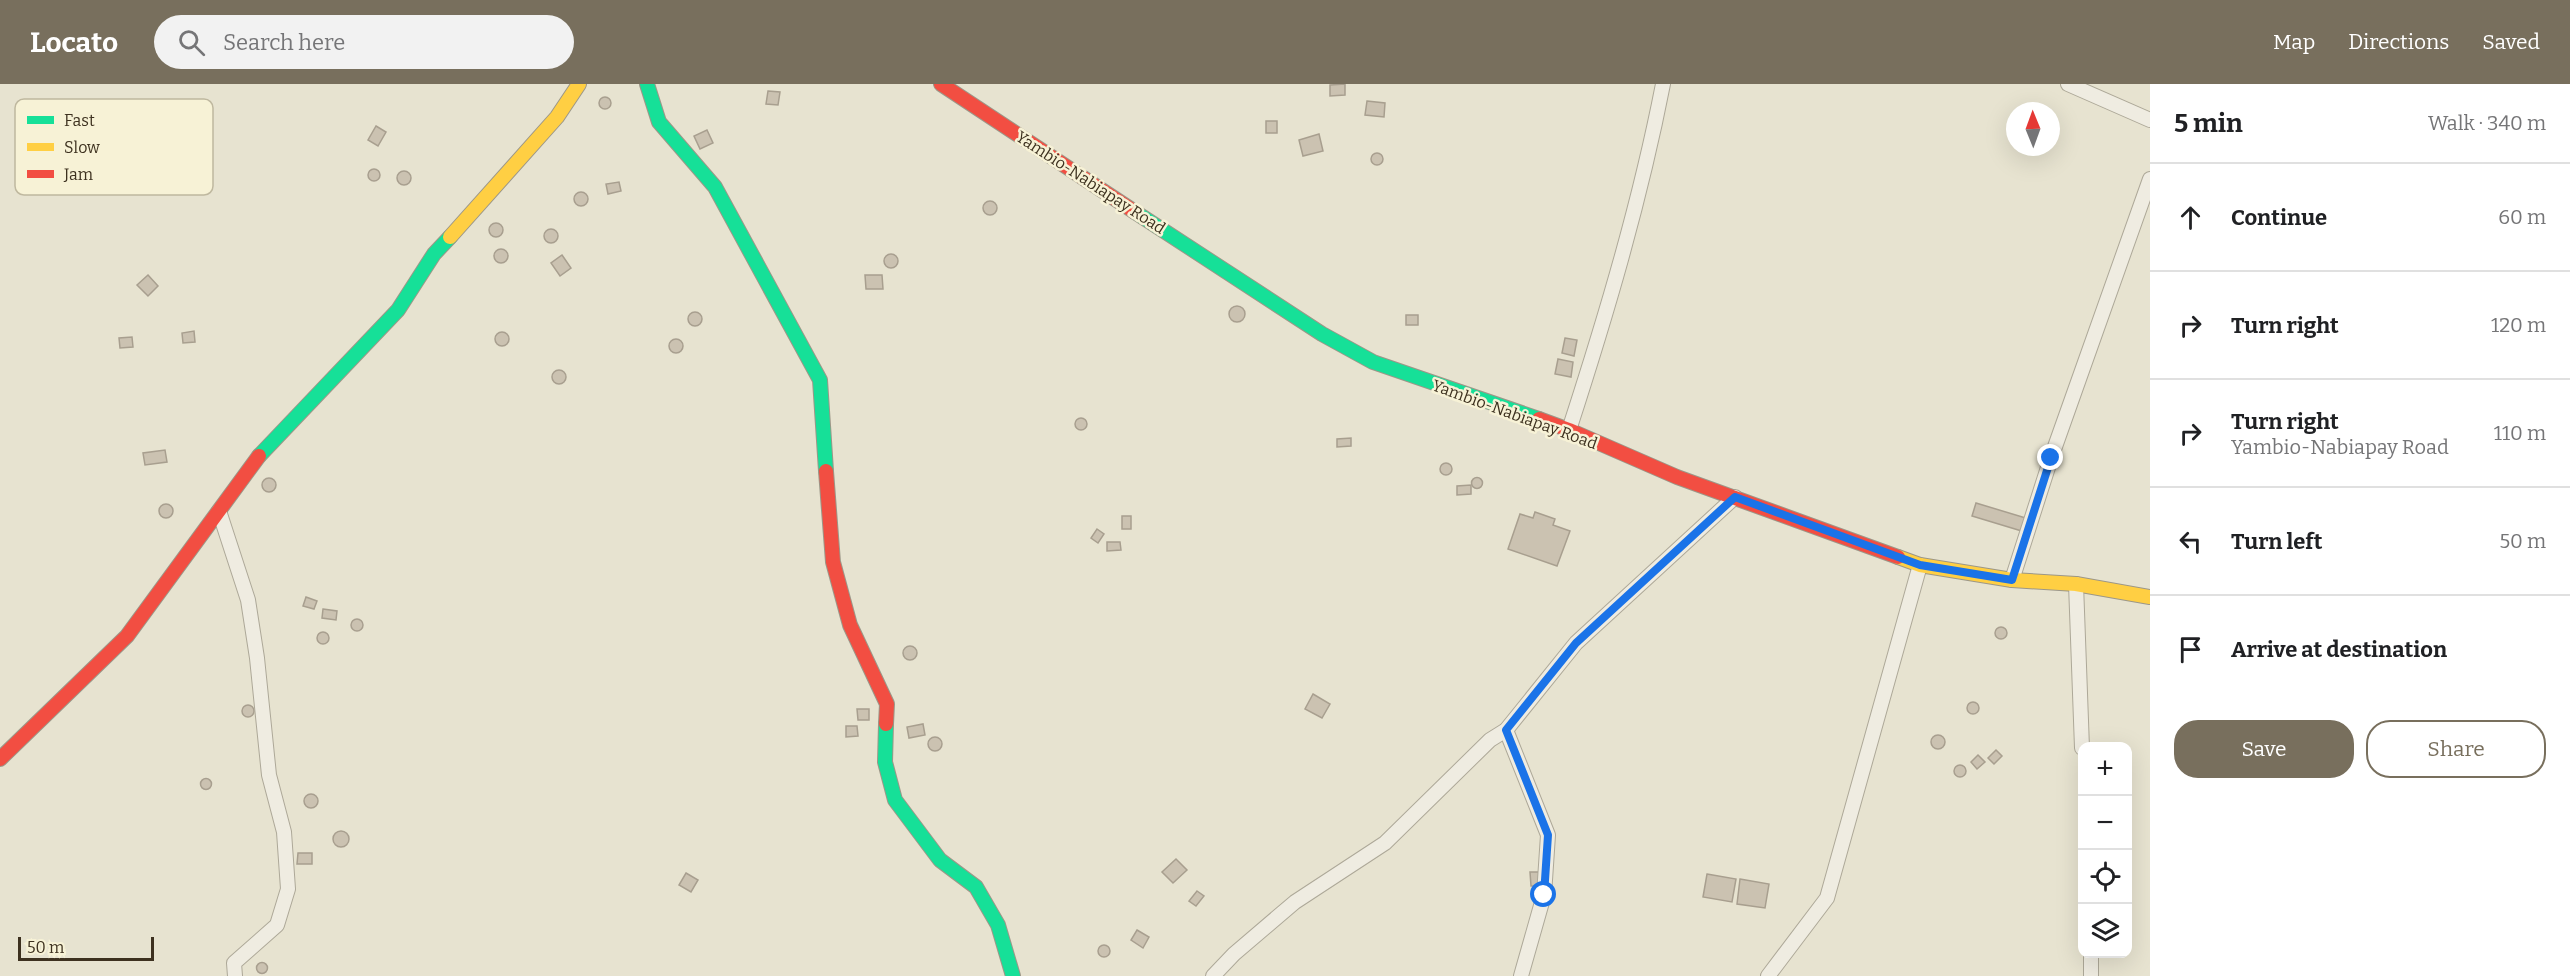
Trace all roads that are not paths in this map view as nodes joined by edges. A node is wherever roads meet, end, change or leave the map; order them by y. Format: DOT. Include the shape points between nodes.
graph roads {
  1 [pos="579,84"];
  2 [pos="647,84"];
  3 [pos="941,84"];
  4 [pos="1663,84"];
  5 [pos="2068,84"];
  6 [pos="2150,120"];
  7 [pos="2150,179"];
  8 [pos="1569,430"];
  9 [pos="1735,497"];
  10 [pos="219,511"];
  11 [pos="1920,565"];
  12 [pos="2012,580"];
  13 [pos="2076,584"];
  14 [pos="2150,597"];
  15 [pos="1506,730"];
  16 [pos="2082,742"];
  17 [pos="0,759"];
  18 [pos="2091,958"];
  19 [pos="235,976"];
  20 [pos="1012,976"];
  21 [pos="1213,976"];
  22 [pos="1521,976"];
  23 [pos="1768,976"];
  24 [pos="2091,976"];
  1 -- 10 [label="street" via="556,117 434,254 398,310 266,447"];
  2 -- 20 [label="street" via="659,122 715,187 820,380 833,562 850,625 887,704 885,762 895,800 940,860 976,887 998,925"];
  3 -- 8 [label="street, Yambio-Nabiapay Road" via="1322,334 1373,362"];
  4 -- 8 [label="street" via="1610,305"];
  5 -- 6 [label="street"];
  7 -- 12 [label="street"];
  8 -- 9 [label="street, Yambio-Nabiapay Road" via="1677,477"];
  9 -- 11 [label="street, Yambio-Nabiapay Road"];
  9 -- 15 [label="street" via="1576,643"];
  10 -- 17 [label="street" via="127,636"];
  10 -- 19 [label="street" via="248,600 269,775 284,832 288,889 277,925 234,963"];
  11 -- 12 [label="street, Yambio-Nabiapay Road"];
  11 -- 23 [label="street" via="1827,898"];
  12 -- 13 [label="street, Yambio-Nabiapay Road"];
  13 -- 14 [label="street, Yambio-Nabiapay Road"];
  13 -- 16 [label="street"];
  15 -- 21 [label="street" via="1490,740 1385,843 1295,902"];
  15 -- 22 [label="street" via="1548,835 1544,895"];
  18 -- 24 [label="street"];
}
